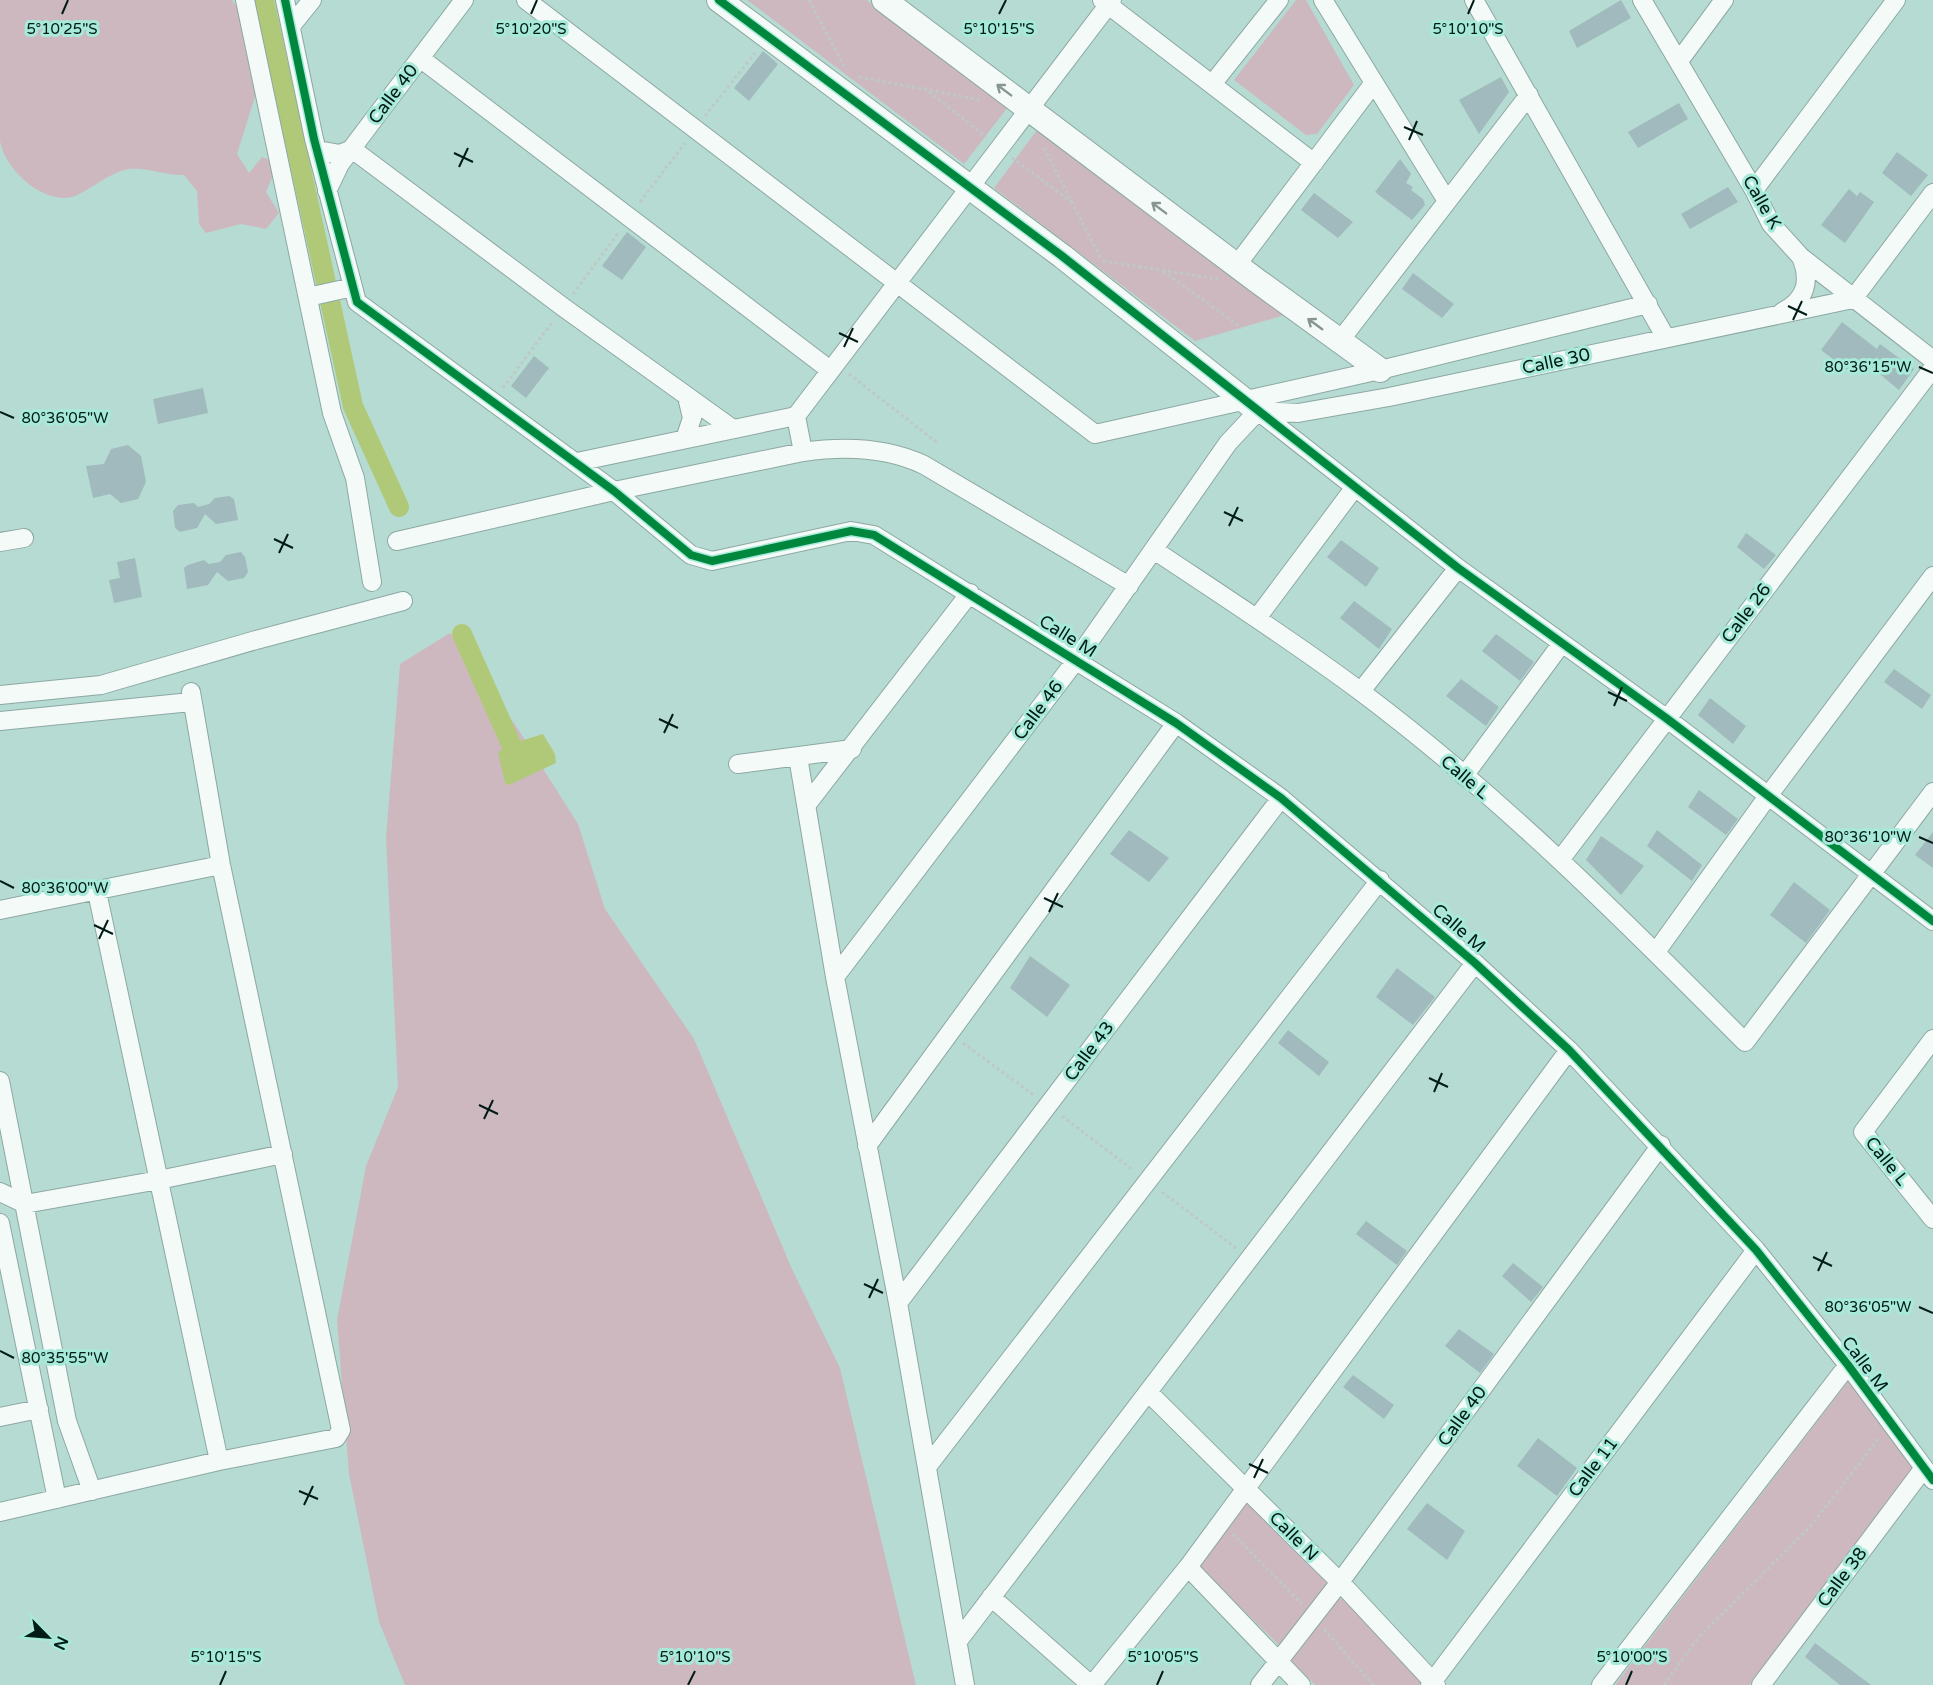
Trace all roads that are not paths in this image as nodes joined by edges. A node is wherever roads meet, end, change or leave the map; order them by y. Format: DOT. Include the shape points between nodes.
graph roads {
  1 [pos="245,0"];
  2 [pos="285,0"];
  3 [pos="312,0"];
  4 [pos="464,0"];
  5 [pos="526,0"];
  6 [pos="719,0"];
  7 [pos="884,0"];
  8 [pos="1279,0"];
  9 [pos="1323,0"];
  10 [pos="1474,0"];
  11 [pos="1642,0"];
  12 [pos="1724,0"];
  13 [pos="1896,0"];
  14 [pos="1108,2"];
  15 [pos="291,26"];
  16 [pos="420,58"];
  17 [pos="1679,61"];
  18 [pos="1213,83"];
  19 [pos="1373,84"];
  20 [pos="1529,95"];
  21 [pos="1029,109"];
  22 [pos="352,149"];
  23 [pos="318,150"];
  24 [pos="1314,163"];
  25 [pos="969,188"];
  26 [pos="1754,190"];
  27 [pos="327,191"];
  28 [pos="1933,193"];
  29 [pos="1446,201"];
  30 [pos="1801,257"];
  31 [pos="1236,266"];
  32 [pos="899,283"];
  33 [pos="331,292"];
  34 [pos="1853,299"];
  35 [pos="1648,304"];
  36 [pos="1776,315"];
  37 [pos="1666,338"];
  38 [pos="1339,342"];
  39 [pos="1933,360"];
  40 [pos="833,367"];
  41 [pos="1933,368"];
  42 [pos="1380,370"];
  43 [pos="687,397"];
  44 [pos="1389,397"];
  45 [pos="1252,405"];
  46 [pos="796,416"];
  47 [pos="733,429"];
  48 [pos="685,440"];
  49 [pos="803,452"];
  50 [pos="576,462"];
  51 [pos="1355,487"];
  52 [pos="614,491"];
  53 [pos="24,538"];
  54 [pos="397,541"];
  55 [pos="0,542"];
  56 [pos="1154,550"];
  57 [pos="1458,568"];
  58 [pos="1933,576"];
  59 [pos="372,582"];
  60 [pos="1129,586"];
  61 [pos="970,593"];
  62 [pos="403,602"];
  63 [pos="1257,618"];
  64 [pos="1562,643"];
  65 [pos="1077,659"];
  66 [pos="1361,692"];
  67 [pos="0,695"];
  68 [pos="1666,718"];
  69 [pos="0,721"];
  70 [pos="1176,723"];
  71 [pos="852,749"];
  72 [pos="798,757"];
  73 [pos="738,764"];
  74 [pos="1464,776"];
  75 [pos="1933,792"];
  76 [pos="1768,796"];
  77 [pos="1281,798"];
  78 [pos="808,803"];
  79 [pos="1560,860"];
  80 [pos="221,865"];
  81 [pos="1870,873"];
  82 [pos="1380,880"];
  83 [pos="97,891"];
  84 [pos="0,910"];
  85 [pos="1933,921"];
  86 [pos="1656,952"];
  87 [pos="1475,963"];
  88 [pos="836,977"];
  89 [pos="1933,1039"];
  90 [pos="1569,1050"];
  91 [pos="0,1081"];
  92 [pos="1661,1145"];
  93 [pos="867,1146"];
  94 [pos="283,1154"];
  95 [pos="159,1180"];
  96 [pos="0,1192"];
  97 [pos="25,1204"];
  98 [pos="1933,1219"];
  99 [pos="2,1232"];
  100 [pos="1756,1250"];
  101 [pos="7,1289"];
  102 [pos="898,1303"];
  103 [pos="1848,1365"];
  104 [pos="1148,1392"];
  105 [pos="39,1409"];
  106 [pos="0,1417"];
  107 [pos="219,1461"];
  108 [pos="927,1467"];
  109 [pos="1928,1474"];
  110 [pos="1246,1487"];
  111 [pos="92,1491"];
  112 [pos="57,1499"];
  113 [pos="0,1512"];
  114 [pos="1188,1567"];
  115 [pos="1340,1582"];
  116 [pos="992,1597"];
  117 [pos="958,1641"];
  118 [pos="1278,1660"];
  119 [pos="1433,1684"];
  120 [pos="965,1685"];
  121 [pos="1092,1685"];
  122 [pos="1260,1685"];
  123 [pos="1301,1685"];
  124 [pos="1601,1685"];
  125 [pos="1761,1685"];
  1 -- 33 [label="street"];
  2 -- 15 [label="street"];
  3 -- 15 [label="street"];
  4 -- 16 [label="street, Calle 40"];
  5 -- 32 [label="street"];
  6 -- 25 [label="street"];
  21 -- 7 [label="street, one-way"];
  8 -- 18 [label="street"];
  9 -- 19 [label="street"];
  10 -- 20 [label="street"];
  11 -- 17 [label="street, Calle K"];
  12 -- 17 [label="street"];
  13 -- 26 [label="street"];
  14 -- 18 [label="street"];
  14 -- 21 [label="street"];
  15 -- 23 [label="street"];
  16 -- 22 [label="street, Calle 40"];
  16 -- 40 [label="street"];
  17 -- 26 [label="street, Calle K"];
  18 -- 24 [label="street"];
  19 -- 24 [label="street"];
  19 -- 29 [label="street"];
  20 -- 29 [label="street"];
  20 -- 35 [label="street"];
  21 -- 25 [label="street"];
  31 -- 21 [label="street, one-way"];
  22 -- 23 [label="street" via="340,154"];
  22 -- 27 [label="street, Calle 40"];
  22 -- 43 [label="street"];
  23 -- 27 [label="street"];
  24 -- 31 [label="street"];
  25 -- 32 [label="street"];
  25 -- 45 [label="street" via="1062,255"];
  26 -- 30 [label="street, Calle K" via="1772,224"];
  27 -- 33 [label="street"];
  28 -- 34 [label="street"];
  29 -- 38 [label="street"];
  30 -- 34 [label="street, Calle K"];
  30 -- 36 [label="street" via="1807,281 1804,292 1791,308"];
  38 -- 31 [label="street, one-way"];
  32 -- 40 [label="street"];
  32 -- 45 [label="street" via="1095,434"];
  33 -- 50 [label="street" via="357,302"];
  33 -- 59 [label="street" via="332,413 356,478"];
  34 -- 36 [label="street, Calle 30"];
  34 -- 39 [label="street, Calle K"];
  35 -- 37 [label="street"];
  35 -- 42 [label="street"];
  36 -- 37 [label="street, Calle 30"];
  37 -- 44 [label="street, Calle 30"];
  38 -- 42 [label="street"];
  40 -- 46 [label="street"];
  41 -- 68 [label="street, Calle 26"];
  42 -- 44 [label="street"];
  42 -- 45 [label="street"];
  43 -- 47 [label="street"];
  43 -- 48 [label="street" via="692,418"];
  44 -- 45 [label="street, Calle 30" via="1298,413"];
  45 -- 51 [label="street"];
  45 -- 56 [label="street, Calle 46"];
  46 -- 47 [label="street"];
  46 -- 49 [label="street"];
  47 -- 48 [label="street"];
  48 -- 50 [label="street"];
  49 -- 52 [label="street"];
  49 -- 60 [label="street" via="830,448 903,455"];
  50 -- 52 [label="street"];
  51 -- 57 [label="street"];
  51 -- 63 [label="street"];
  52 -- 54 [label="street"];
  52 -- 61 [label="street, Calle M" via="701,560 712,561 851,531 882,538"];
  53 -- 55 [label="street"];
  56 -- 60 [label="street, Calle 46"];
  56 -- 63 [label="street, Calle L"];
  57 -- 64 [label="street"];
  57 -- 66 [label="street"];
  58 -- 76 [label="street"];
  60 -- 65 [label="street, Calle 46"];
  61 -- 65 [label="street, Calle M"];
  61 -- 71 [label="street"];
  62 -- 67 [label="street" via="101,685"];
  63 -- 66 [label="street, Calle L"];
  64 -- 68 [label="street"];
  64 -- 74 [label="street"];
  65 -- 70 [label="street, Calle M"];
  65 -- 88 [label="street, Calle 46"];
  66 -- 74 [label="street, Calle L"];
  68 -- 76 [label="street"];
  68 -- 79 [label="street, Calle 26"];
  69 -- 80 [label="street" via="191,697"];
  70 -- 77 [label="street, Calle M"];
  70 -- 93 [label="street"];
  71 -- 72 [label="street"];
  71 -- 78 [label="street"];
  72 -- 73 [label="street"];
  72 -- 78 [label="street"];
  74 -- 79 [label="street, Calle L"];
  75 -- 81 [label="street"];
  76 -- 81 [label="street"];
  76 -- 86 [label="street"];
  77 -- 82 [label="street, Calle M"];
  77 -- 102 [label="street, Calle 43"];
  78 -- 88 [label="street"];
  79 -- 86 [label="street, Calle L"];
  80 -- 83 [label="street"];
  80 -- 94 [label="street"];
  81 -- 85 [label="street"];
  81 -- 86 [label="street, Calle L" via="1745,1042"];
  82 -- 87 [label="street, Calle M"];
  82 -- 108 [label="street"];
  83 -- 84 [label="street"];
  83 -- 95 [label="street"];
  87 -- 90 [label="street, Calle M"];
  87 -- 104 [label="street"];
  88 -- 93 [label="street"];
  89 -- 98 [label="street, Calle L" via="1863,1132"];
  90 -- 92 [label="street, Calle M"];
  90 -- 110 [label="street"];
  91 -- 97 [label="street"];
  92 -- 100 [label="street, Calle M"];
  92 -- 115 [label="street, Calle 40"];
  93 -- 102 [label="street"];
  94 -- 95 [label="street"];
  94 -- 107 [label="street" via="342,1430 336,1438"];
  95 -- 97 [label="street"];
  95 -- 107 [label="street"];
  96 -- 97 [label="street"];
  97 -- 99 [label="street"];
  97 -- 111 [label="street" via="67,1421"];
  99 -- 101 [label="street"];
  100 -- 103 [label="street, Calle M"];
  100 -- 119 [label="street, Calle 11"];
  101 -- 105 [label="street"];
  102 -- 108 [label="street"];
  103 -- 109 [label="street, Calle M"];
  103 -- 124 [label="street"];
  104 -- 110 [label="street, Calle N"];
  104 -- 116 [label="street"];
  105 -- 106 [label="street"];
  105 -- 112 [label="street"];
  107 -- 111 [label="street"];
  108 -- 117 [label="street"];
  109 -- 125 [label="street, Calle 38"];
  110 -- 114 [label="street"];
  110 -- 115 [label="street, Calle N"];
  111 -- 112 [label="street"];
  112 -- 113 [label="street"];
  114 -- 118 [label="street"];
  114 -- 121 [label="street"];
  115 -- 118 [label="street, Calle 40"];
  115 -- 119 [label="street, Calle N"];
  116 -- 117 [label="street"];
  116 -- 121 [label="street"];
  117 -- 120 [label="street"];
  118 -- 122 [label="street, Calle 40"];
  118 -- 123 [label="street"];
}
